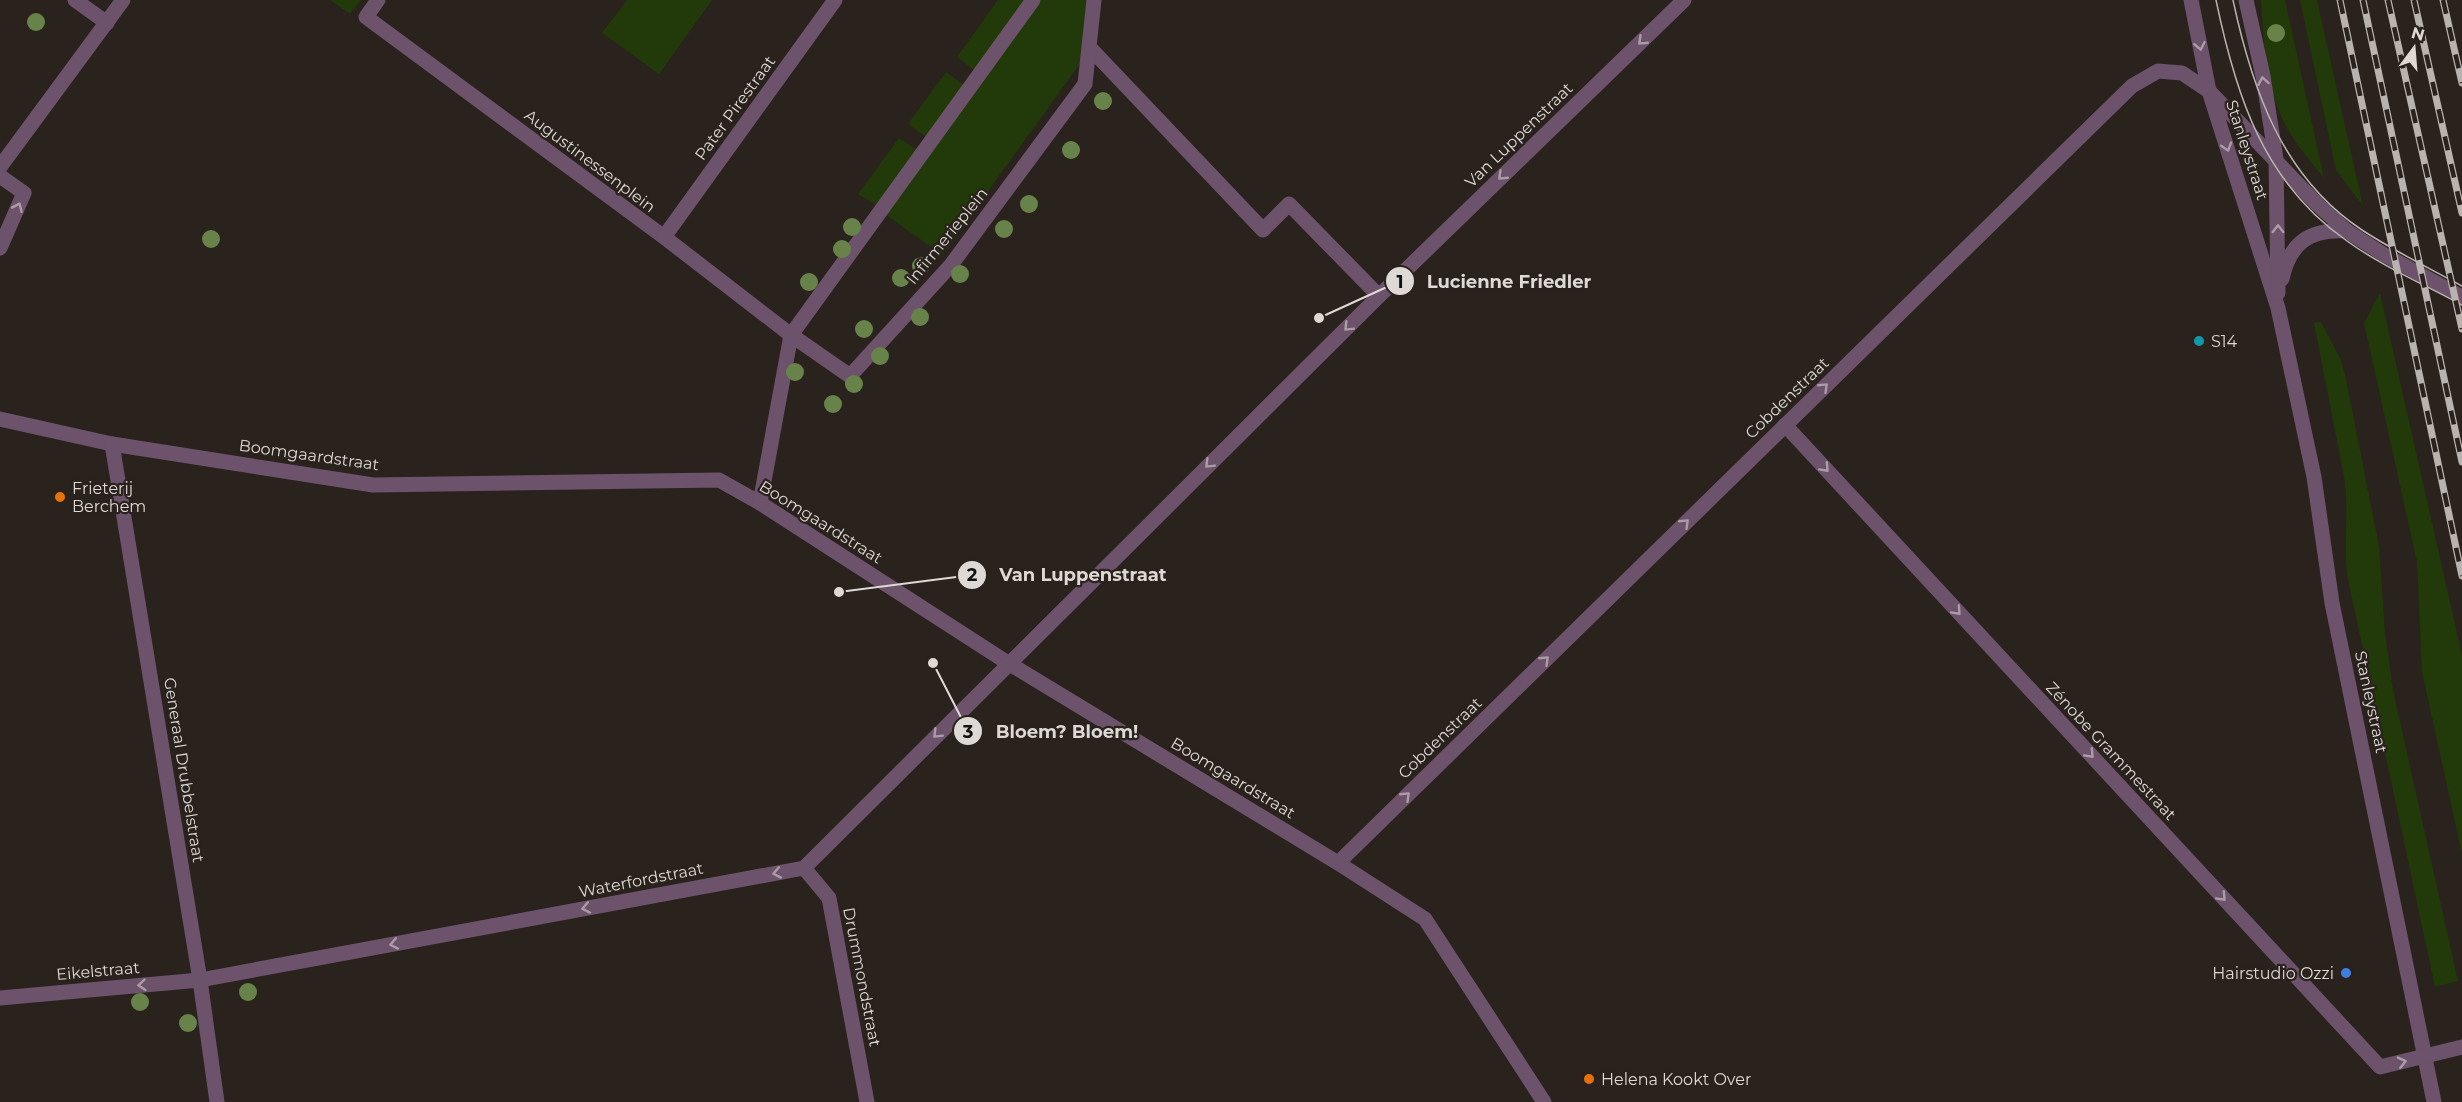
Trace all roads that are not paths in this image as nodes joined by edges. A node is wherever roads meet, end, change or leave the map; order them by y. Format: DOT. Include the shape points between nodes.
graph roads {
  1 [pos="75,0"];
  2 [pos="123,0"];
  3 [pos="378,0"];
  4 [pos="835,0"];
  5 [pos="1033,0"];
  6 [pos="1094,0"];
  7 [pos="1684,0"];
  8 [pos="2192,0"];
  9 [pos="2246,0"];
  10 [pos="107,22"];
  11 [pos="1089,48"];
  12 [pos="2209,91"];
  13 [pos="2276,159"];
  14 [pos="0,166"];
  15 [pos="0,176"];
  16 [pos="2347,231"];
  17 [pos="664,237"];
  18 [pos="0,248"];
  19 [pos="1379,296"];
  20 [pos="2462,297"];
  21 [pos="2278,308"];
  22 [pos="791,335"];
  23 [pos="0,419"];
  24 [pos="1785,425"];
  25 [pos="112,444"];
  26 [pos="760,503"];
  27 [pos="1008,663"];
  28 [pos="1338,862"];
  29 [pos="804,868"];
  30 [pos="200,980"];
  31 [pos="0,998"];
  32 [pos="2462,1047"];
  33 [pos="2425,1056"];
  34 [pos="217,1102"];
  35 [pos="867,1102"];
  36 [pos="1544,1102"];
  37 [pos="2434,1102"];
  1 -- 10 [label="street"];
  2 -- 10 [label="street"];
  3 -- 17 [label="street, Augustinessenplein" via="366,17"];
  4 -- 17 [label="street, Pater Pirestraat"];
  5 -- 22 [label="street"];
  6 -- 11 [label="street"];
  7 -- 19 [label="street, Van Luppenstraat, one-way"];
  8 -- 12 [label="street, Stanleystraat, one-way"];
  13 -- 9 [label="street, Stanleystraat, one-way"];
  10 -- 14 [label="street"];
  11 -- 19 [label="street" via="1263,230 1289,204"];
  11 -- 22 [label="street, Infirmerieplein" via="1085,84 951,265 850,376"];
  12 -- 13 [label="street, Cobdenstraat"];
  12 -- 21 [label="street, Stanleystraat, one-way"];
  24 -- 12 [label="street, Cobdenstraat, one-way" via="2132,86 2158,71 2174,72"];
  13 -- 16 [label="street, Cobdenstraat" via="2318,206"];
  21 -- 13 [label="street, Stanleystraat, one-way"];
  18 -- 15 [label="street, one-way" via="24,193"];
  16 -- 20 [label="street, Cobdenstraat"];
  16 -- 21 [label="street" via="2314,234 2300,243 2289,256"];
  17 -- 22 [label="street, Augustinessenplein"];
  19 -- 27 [label="street, Van Luppenstraat, one-way"];
  21 -- 33 [label="street, Stanleystraat" via="2314,477 2335,615"];
  22 -- 26 [label="street"];
  23 -- 25 [label="street, Boomgaardstraat"];
  28 -- 24 [label="street, Cobdenstraat, one-way"];
  24 -- 33 [label="street, Zénobe Grammestraat, one-way" via="2380,1067"];
  25 -- 26 [label="street, Boomgaardstraat" via="373,485 719,480"];
  25 -- 30 [label="street, Generaal Drubbelstraat"];
  26 -- 27 [label="street, Boomgaardstraat"];
  27 -- 28 [label="street, Boomgaardstraat"];
  27 -- 29 [label="street, one-way"];
  28 -- 36 [label="street, Boomgaardstraat" via="1425,919"];
  29 -- 30 [label="street, Waterfordstraat, one-way"];
  29 -- 35 [label="street, Drummondstraat" via="829,898"];
  30 -- 31 [label="street, Eikelstraat, one-way"];
  30 -- 34 [label="street, Generaal Drubbelstraat"];
  32 -- 33 [label="street"];
  33 -- 37 [label="street, Stanleystraat"];
}
